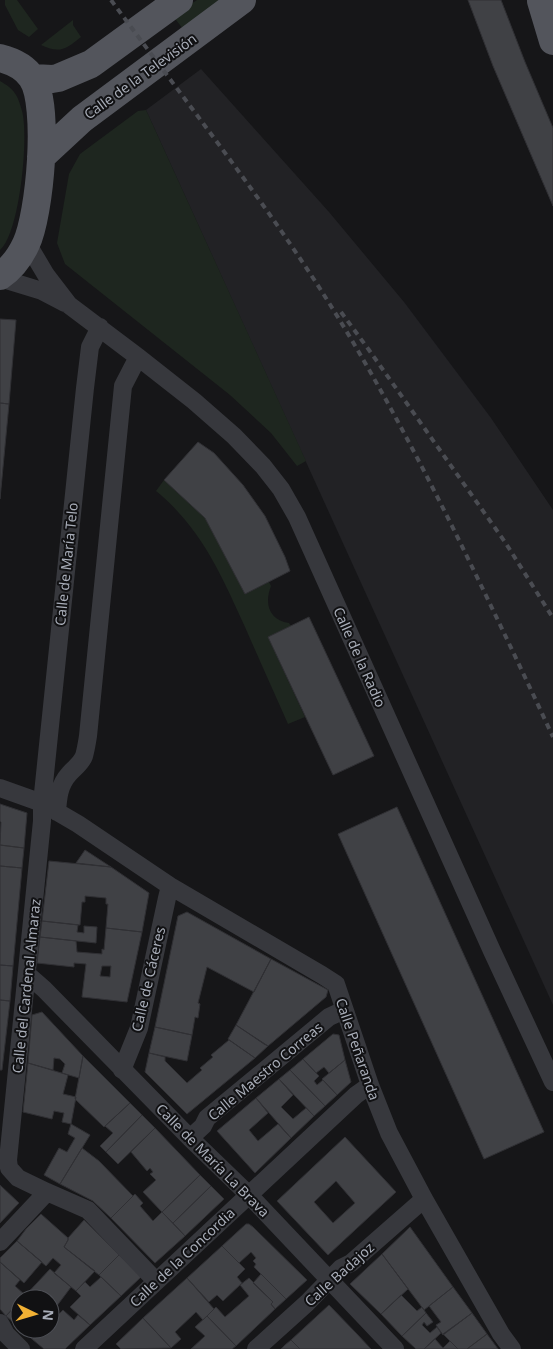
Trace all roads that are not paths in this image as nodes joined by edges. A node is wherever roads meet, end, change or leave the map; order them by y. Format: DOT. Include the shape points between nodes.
graph roads {
  1 [pos="179,0"];
  2 [pos="242,0"];
  3 [pos="545,4"];
  4 [pos="553,41"];
  5 [pos="0,58"];
  6 [pos="33,78"];
  7 [pos="41,157"];
  8 [pos="27,243"];
  9 [pos="0,277"];
  10 [pos="69,305"];
  11 [pos="100,327"];
  12 [pos="138,357"];
  13 [pos="0,788"];
  14 [pos="42,803"];
  15 [pos="57,812"];
  16 [pos="170,886"];
  17 [pos="28,975"];
  18 [pos="344,1010"];
  19 [pos="122,1070"];
  20 [pos="553,1082"];
  21 [pos="370,1085"];
  22 [pos="190,1138"];
  23 [pos="47,1192"];
  24 [pos="249,1195"];
  25 [pos="424,1199"];
  26 [pos="0,1242"];
  27 [pos="329,1280"];
  28 [pos="156,1281"];
  29 [pos="0,1323"];
  30 [pos="21,1349"];
  31 [pos="84,1349"];
  32 [pos="256,1349"];
  33 [pos="395,1349"];
  34 [pos="512,1349"];
  1 -- 6 [label="main road" via="91,64 58,78"];
  2 -- 7 [label="main road, Calle de la Televisión" via="82,119"];
  3 -- 4 [label="main road"];
  5 -- 6 [label="main road" via="11,61"];
  6 -- 7 [label="main road" via="42,118"];
  7 -- 8 [label="main road"];
  8 -- 9 [label="main road" via="15,263"];
  8 -- 10 [label="street, Calle de la Radio"];
  9 -- 10 [label="street, Calle de la Radio" via="42,291"];
  10 -- 11 [label="street, Calle de la Radio"];
  11 -- 12 [label="street, Calle de la Radio"];
  11 -- 14 [label="street, Calle de María Telo" via="88,359"];
  12 -- 15 [label="street" via="123,386 88,736 84,756 59,792"];
  12 -- 20 [label="street, Calle de la Radio" via="234,436 281,489 297,517"];
  13 -- 14 [label="street, Calle Peñaranda"];
  14 -- 15 [label="street, Calle Peñaranda"];
  14 -- 17 [label="street, Calle del Cardenal Almaraz"];
  15 -- 16 [label="street, Calle Peñaranda"];
  16 -- 18 [label="street, Calle Peñaranda" via="336,984"];
  16 -- 19 [label="street, Calle de Cáceres" via="139,1028"];
  17 -- 19 [label="street, Calle de María La Brava"];
  17 -- 23 [label="street, Calle del Cardenal Almaraz" via="8,1160 9,1168 18,1178"];
  18 -- 21 [label="street, Calle Peñaranda"];
  18 -- 22 [label="street, Calle Maestro Correas" via="329,1017 207,1118"];
  19 -- 22 [label="street, Calle de María La Brava"];
  21 -- 24 [label="street, Calle de la Concordia"];
  21 -- 25 [label="street, Calle Peñaranda" via="389,1133"];
  22 -- 24 [label="street, Calle de María La Brava"];
  23 -- 26 [label="street"];
  23 -- 28 [label="street" via="88,1210"];
  24 -- 27 [label="street, Calle de María La Brava"];
  24 -- 28 [label="street, Calle de la Concordia"];
  25 -- 27 [label="street, Calle Badajoz"];
  25 -- 34 [label="street, Calle Peñaranda"];
  27 -- 32 [label="street, Calle Badajoz"];
  27 -- 33 [label="street, Calle de María La Brava"];
  28 -- 31 [label="street, Calle de la Concordia"];
  29 -- 30 [label="street"];
}
